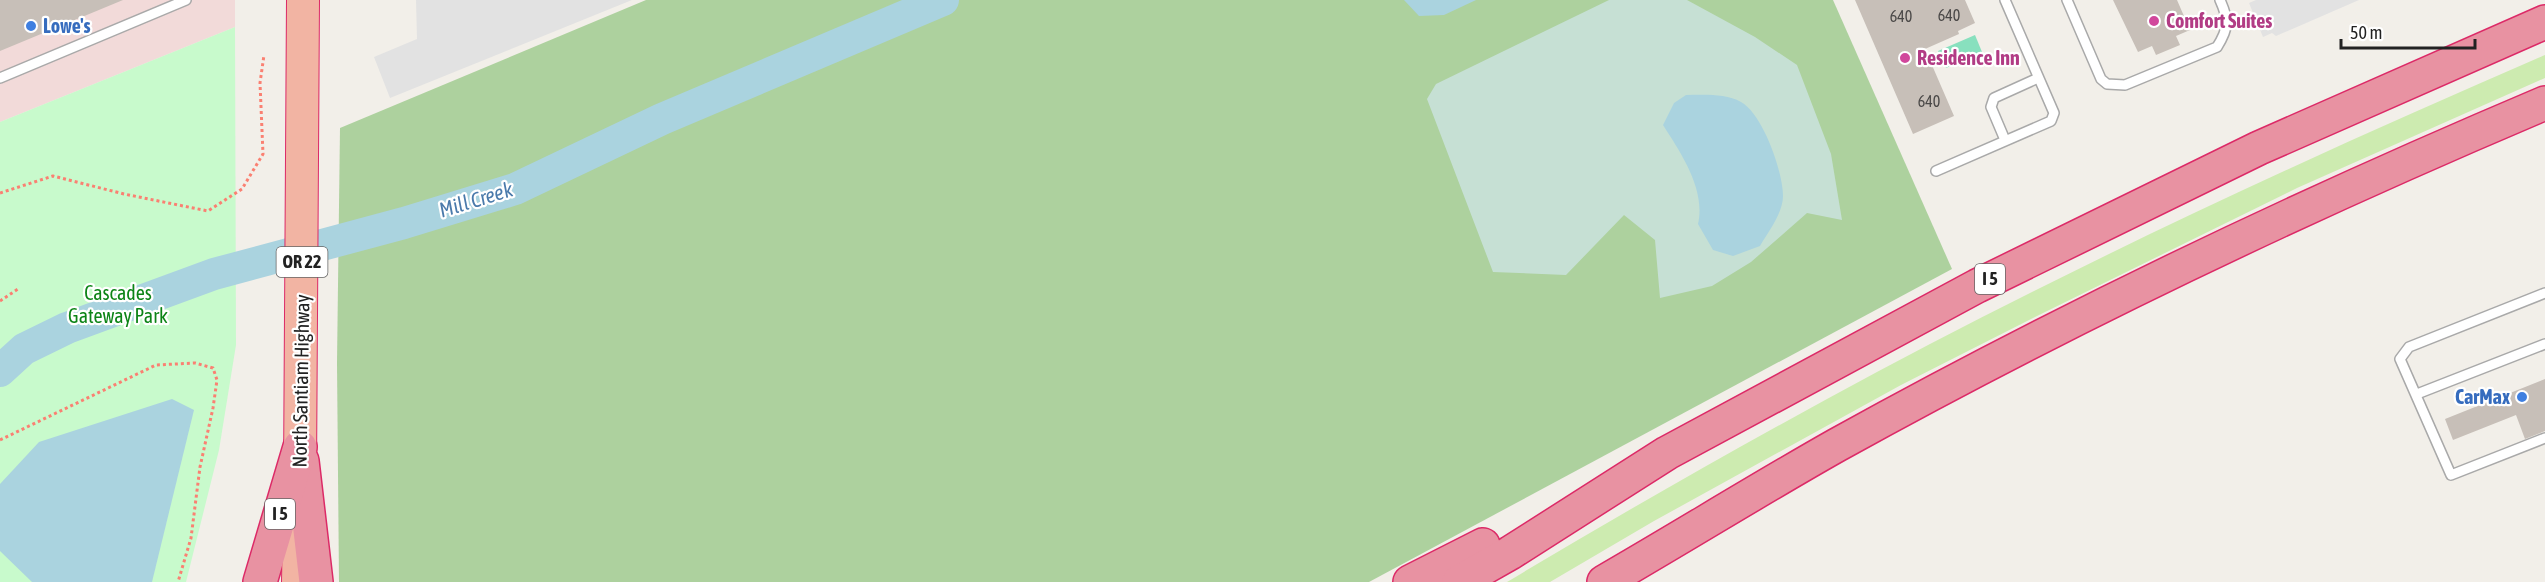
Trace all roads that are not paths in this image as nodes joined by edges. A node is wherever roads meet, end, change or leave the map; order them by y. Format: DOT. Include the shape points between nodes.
graph roads {
  1 [pos="186,0"];
  2 [pos="303,0"];
  3 [pos="2005,0"];
  4 [pos="2067,0"];
  5 [pos="2220,0"];
  6 [pos="2545,22"];
  7 [pos="0,78"];
  8 [pos="2038,78"];
  9 [pos="2545,103"];
  10 [pos="2005,140"];
  11 [pos="1936,171"];
  12 [pos="2545,293"];
  13 [pos="2545,344"];
  14 [pos="2418,394"];
  15 [pos="2545,438"];
  16 [pos="300,447"];
  17 [pos="1667,453"];
  18 [pos="260,582"];
  19 [pos="298,582"];
  20 [pos="316,582"];
  21 [pos="1410,582"];
  22 [pos="1459,582"];
  23 [pos="1604,582"];
  1 -- 7 [label="lane"];
  2 -- 16 [label="highway, North Santiam Highway / OR 22"];
  3 -- 8 [label="lane"];
  4 -- 5 [label="lane" via="2101,79 2107,84 2125,85 2217,47 2228,18"];
  6 -- 17 [label="highway, I 5" via="2302,128 2161,195 1977,286"];
  8 -- 10 [label="lane" via="1995,98 1991,107"];
  8 -- 10 [label="lane" via="2054,113 2051,121"];
  9 -- 23 [label="highway" via="2428,152 2049,334 1836,446"];
  10 -- 11 [label="lane"];
  12 -- 14 [label="lane" via="2409,347 2400,359"];
  13 -- 14 [label="lane"];
  14 -- 15 [label="lane" via="2451,475"];
  16 -- 18 [label="highway, I 5"];
  16 -- 19 [label="highway, North Santiam Highway / OR 22"];
  16 -- 20 [label="highway"];
  17 -- 21 [label="highway"];
  17 -- 22 [label="highway, I 5"];
}
